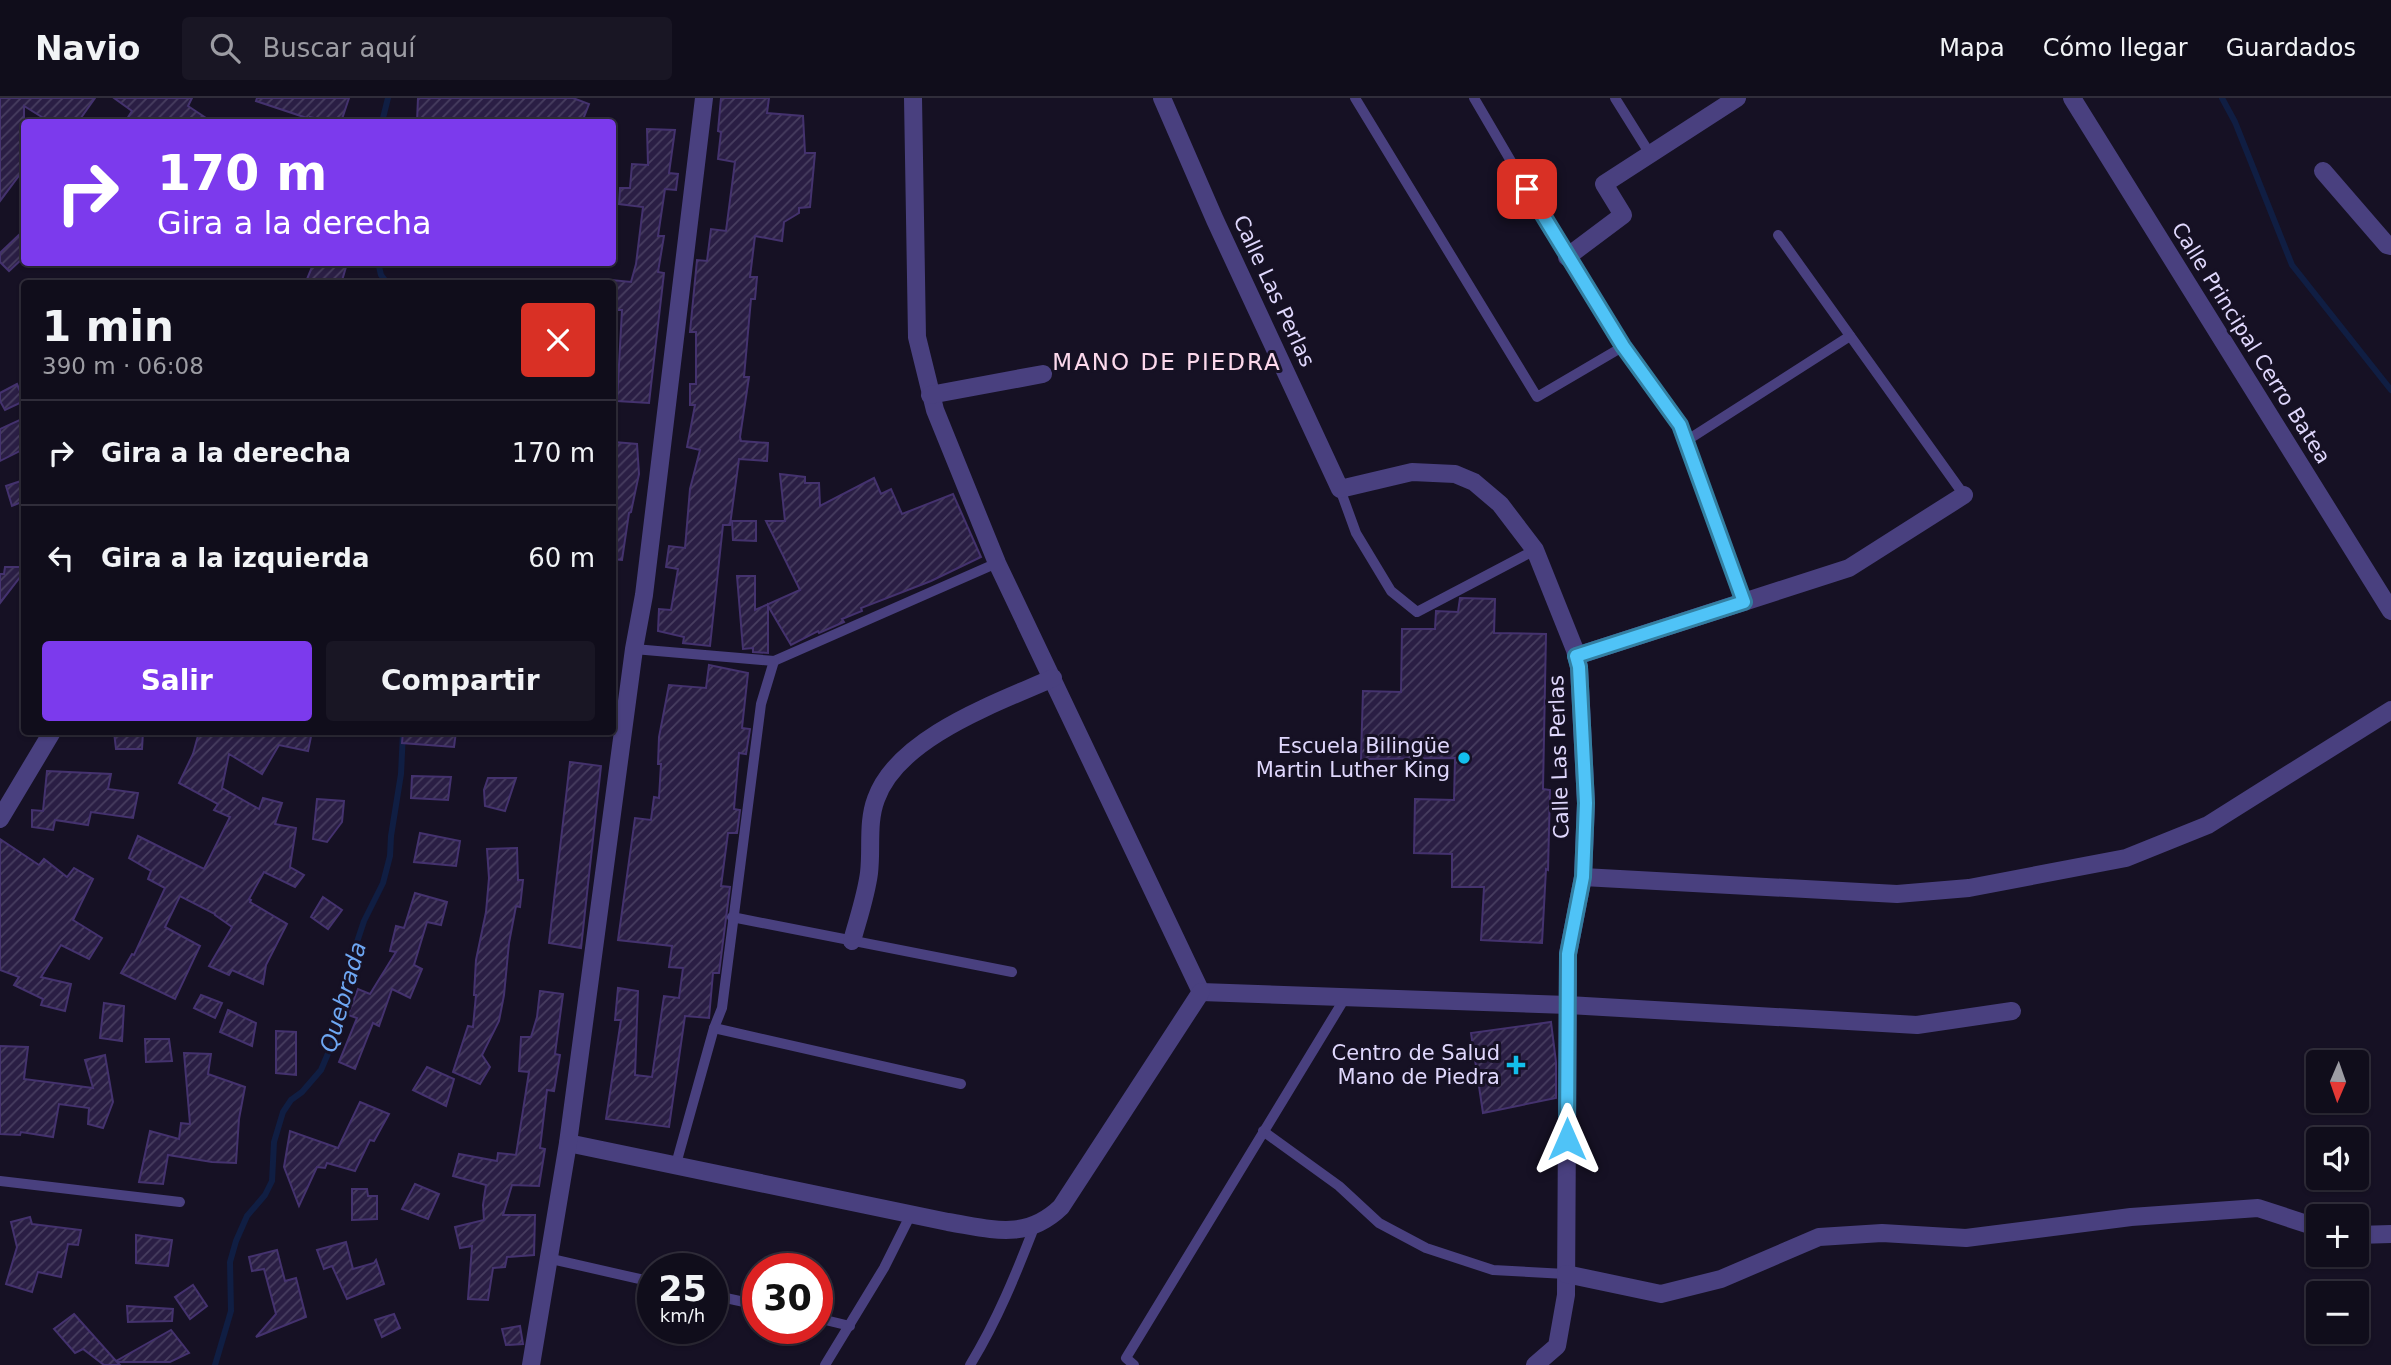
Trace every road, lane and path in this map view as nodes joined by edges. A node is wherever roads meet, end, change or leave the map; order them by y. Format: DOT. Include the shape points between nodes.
graph roads {
  1 [pos="704,98"];
  2 [pos="912,98"];
  3 [pos="1162,98"];
  4 [pos="1355,98"];
  5 [pos="1474,98"];
  6 [pos="1615,98"];
  7 [pos="1737,98"];
  8 [pos="2072,98"];
  9 [pos="1650,154"];
  10 [pos="2323,171"];
  11 [pos="1778,235"];
  12 [pos="2391,246"];
  13 [pos="1567,257"];
  14 [pos="1850,336"];
  15 [pos="1623,346"];
  16 [pos="1043,374"];
  17 [pos="930,395"];
  18 [pos="1686,441"];
  19 [pos="1340,489"];
  20 [pos="1964,495"];
  21 [pos="1535,550"];
  22 [pos="996,563"];
  23 [pos="1744,602"];
  24 [pos="2391,611"];
  25 [pos="634,649"];
  26 [pos="1576,656"];
  27 [pos="774,661"];
  28 [pos="1053,678"];
  29 [pos="2391,710"];
  30 [pos="50,735"];
  31 [pos="0,819"];
  32 [pos="1583,877"];
  33 [pos="732,917"];
  34 [pos="852,941"];
  35 [pos="1012,972"];
  36 [pos="1201,992"];
  37 [pos="1345,998"];
  38 [pos="1568,1005"];
  39 [pos="2012,1011"];
  40 [pos="714,1028"];
  41 [pos="961,1084"];
  42 [pos="1264,1131"];
  43 [pos="568,1143"];
  44 [pos="676,1164"];
  45 [pos="0,1181"];
  46 [pos="180,1202"];
  47 [pos="911,1214"];
  48 [pos="2306,1224"];
  49 [pos="1035,1226"];
  50 [pos="2391,1234"];
  51 [pos="2369,1235"];
  52 [pos="547,1258"];
  53 [pos="1566,1274"];
  54 [pos="637,1278"];
  55 [pos="833,1322"];
  56 [pos="850,1326"];
  57 [pos="1538,1364"];
  58 [pos="531,1365"];
  59 [pos="825,1365"];
  60 [pos="970,1365"];
  61 [pos="1134,1365"];
  1 -- 25 [label="street"];
  2 -- 17 [label="street" via="917,337"];
  3 -- 19 [label="street, Calle Las Perlas"];
  4 -- 15 [label="lane" via="1537,397"];
  5 -- 13 [label="lane"];
  6 -- 9 [label="lane"];
  7 -- 9 [label="street"];
  8 -- 24 [label="street, Calle Principal Cerro Batea"];
  9 -- 13 [label="street" via="1604,184 1623,215"];
  10 -- 12 [label="street"];
  11 -- 14 [label="lane"];
  13 -- 15 [label="lane"];
  14 -- 18 [label="lane"];
  14 -- 20 [label="lane"];
  15 -- 18 [label="lane" via="1680,425"];
  16 -- 17 [label="street"];
  17 -- 22 [label="street"];
  18 -- 23 [label="lane"];
  19 -- 21 [label="street, Calle Las Perlas" via="1412,472 1455,474 1474,482 1500,504"];
  19 -- 21 [label="lane" via="1356,533 1391,591 1417,612"];
  20 -- 23 [label="street" via="1849,568"];
  21 -- 26 [label="street, Calle Las Perlas"];
  22 -- 27 [label="lane"];
  22 -- 28 [label="street"];
  23 -- 26 [label="street"];
  25 -- 27 [label="lane"];
  25 -- 43 [label="street"];
  26 -- 32 [label="street, Calle Las Perlas" via="1586,803"];
  27 -- 33 [label="lane" via="761,704"];
  28 -- 34 [label="street" via="962,720 892,768 872,812 869,874"];
  28 -- 36 [label="street"];
  29 -- 32 [label="street" via="2208,825 2126,858 1969,888 1897,894"];
  30 -- 31 [label="street"];
  32 -- 38 [label="street, Calle Las Perlas" via="1568,954"];
  33 -- 34 [label="lane"];
  33 -- 40 [label="lane" via="722,1007"];
  34 -- 35 [label="lane"];
  36 -- 37 [label="street"];
  36 -- 49 [label="street" via="1061,1207"];
  37 -- 38 [label="street"];
  37 -- 42 [label="lane"];
  38 -- 39 [label="street" via="1917,1025"];
  38 -- 53 [label="street, Calle Las Perlas"];
  40 -- 41 [label="lane"];
  40 -- 44 [label="lane"];
  42 -- 53 [label="lane" via="1339,1186 1378,1223 1426,1248 1493,1270"];
  42 -- 61 [label="lane" via="1126,1358"];
  43 -- 44 [label="street"];
  43 -- 52 [label="street"];
  44 -- 47 [label="street"];
  45 -- 46 [label="lane"];
  47 -- 49 [label="street" via="1002,1231"];
  47 -- 56 [label="lane"];
  48 -- 53 [label="street" via="2258,1208 2131,1217 1966,1238 1882,1233 1819,1237 1721,1279 1661,1294"];
  49 -- 60 [label="lane" via="1010,1289"];
  50 -- 51 [label="street"];
  52 -- 54 [label="lane"];
  52 -- 58 [label="street"];
  53 -- 57 [label="street, Calle Las Perlas" via="1557,1346"];
  55 -- 56 [label="lane"];
  56 -- 59 [label="lane"];
}
